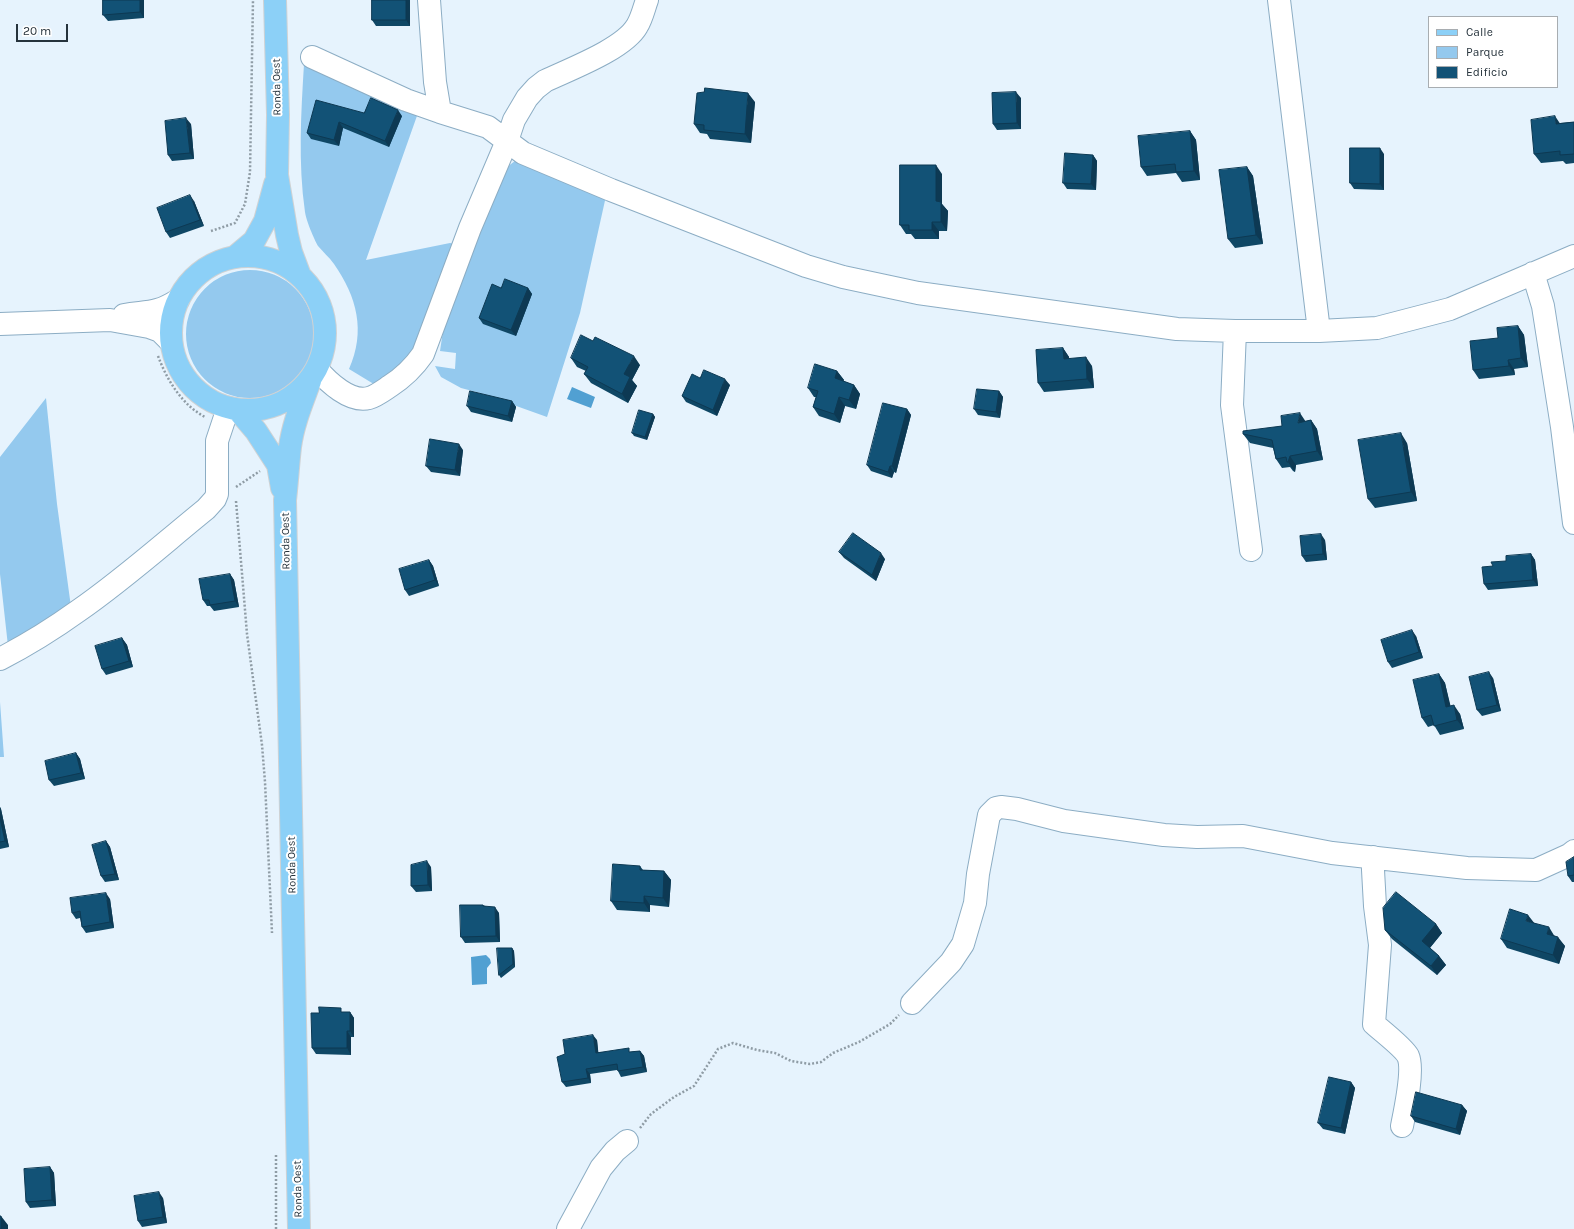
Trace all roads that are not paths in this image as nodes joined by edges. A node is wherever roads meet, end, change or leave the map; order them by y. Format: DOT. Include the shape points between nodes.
graph roads {
  1 [pos="275,0"];
  2 [pos="430,0"];
  3 [pos="647,0"];
  4 [pos="1280,0"];
  5 [pos="312,57"];
  6 [pos="440,112"];
  7 [pos="506,141"];
  8 [pos="277,175"];
  9 [pos="1574,256"];
  10 [pos="235,257"];
  11 [pos="1534,273"];
  12 [pos="300,276"];
  13 [pos="178,300"];
  14 [pos="110,320"];
  15 [pos="0,324"];
  16 [pos="1319,331"];
  17 [pos="1235,332"];
  18 [pos="163,346"];
  19 [pos="314,375"];
  20 [pos="229,414"];
  21 [pos="285,500"];
  22 [pos="1574,523"];
  23 [pos="1251,550"];
  24 [pos="0,659"];
  25 [pos="1574,851"];
  26 [pos="1373,857"];
  27 [pos="912,1003"];
  28 [pos="1402,1126"];
  29 [pos="627,1141"];
  30 [pos="299,1229"];
  31 [pos="568,1229"];
  1 -- 8 [label="main road, Ronda Oest"];
  2 -- 6 [label="street" via="435,82"];
  3 -- 7 [label="street" via="638,26 623,41 536,88 518,112"];
  4 -- 16 [label="street"];
  5 -- 6 [label="street" via="406,100"];
  6 -- 7 [label="street" via="488,127"];
  7 -- 17 [label="street" via="523,153 611,190 806,266 843,277 939,296 1177,329"];
  7 -- 19 [label="street" via="423,354 415,366 383,391 368,398 352,396"];
  8 -- 10 [label="main road, Ronda Oest" via="265,221 254,241"];
  8 -- 12 [label="main road, Ronda Oest" via="286,235"];
  9 -- 11 [label="street"];
  10 -- 12 [label="main road" via="258,256 281,263"];
  10 -- 13 [label="main road" via="218,262 202,271 188,284"];
  11 -- 16 [label="street" via="1450,309 1418,318 1377,328"];
  11 -- 22 [label="street" via="1543,306"];
  12 -- 19 [label="main road, Ronda Oest" via="313,291 322,310 326,330 324,350"];
  13 -- 14 [label="street" via="154,312 125,315"];
  13 -- 18 [label="main road" via="171,328"];
  14 -- 15 [label="street"];
  14 -- 18 [label="street" via="160,331"];
  16 -- 17 [label="street"];
  17 -- 23 [label="street" via="1232,406"];
  18 -- 20 [label="main road" via="196,390"];
  19 -- 20 [label="main road" via="284,402 265,409"];
  19 -- 21 [label="main road, Ronda Oest" via="297,415 290,448"];
  20 -- 21 [label="main road, Ronda Oest" via="256,432 278,465"];
  20 -- 24 [label="street" via="217,440 217,494 206,509 77,612"];
  21 -- 30 [label="main road, Ronda Oest"];
  25 -- 26 [label="street" via="1536,870 1467,868"];
  26 -- 27 [label="street" via="1332,853 1243,836 1164,835 1064,821 1017,809 996,808 990,815 975,903 963,944 951,962"];
  26 -- 28 [label="street" via="1372,870 1380,945 1374,1024 1392,1038 1408,1056 1410,1077"];
  29 -- 31 [label="street" via="601,1168"];
}
